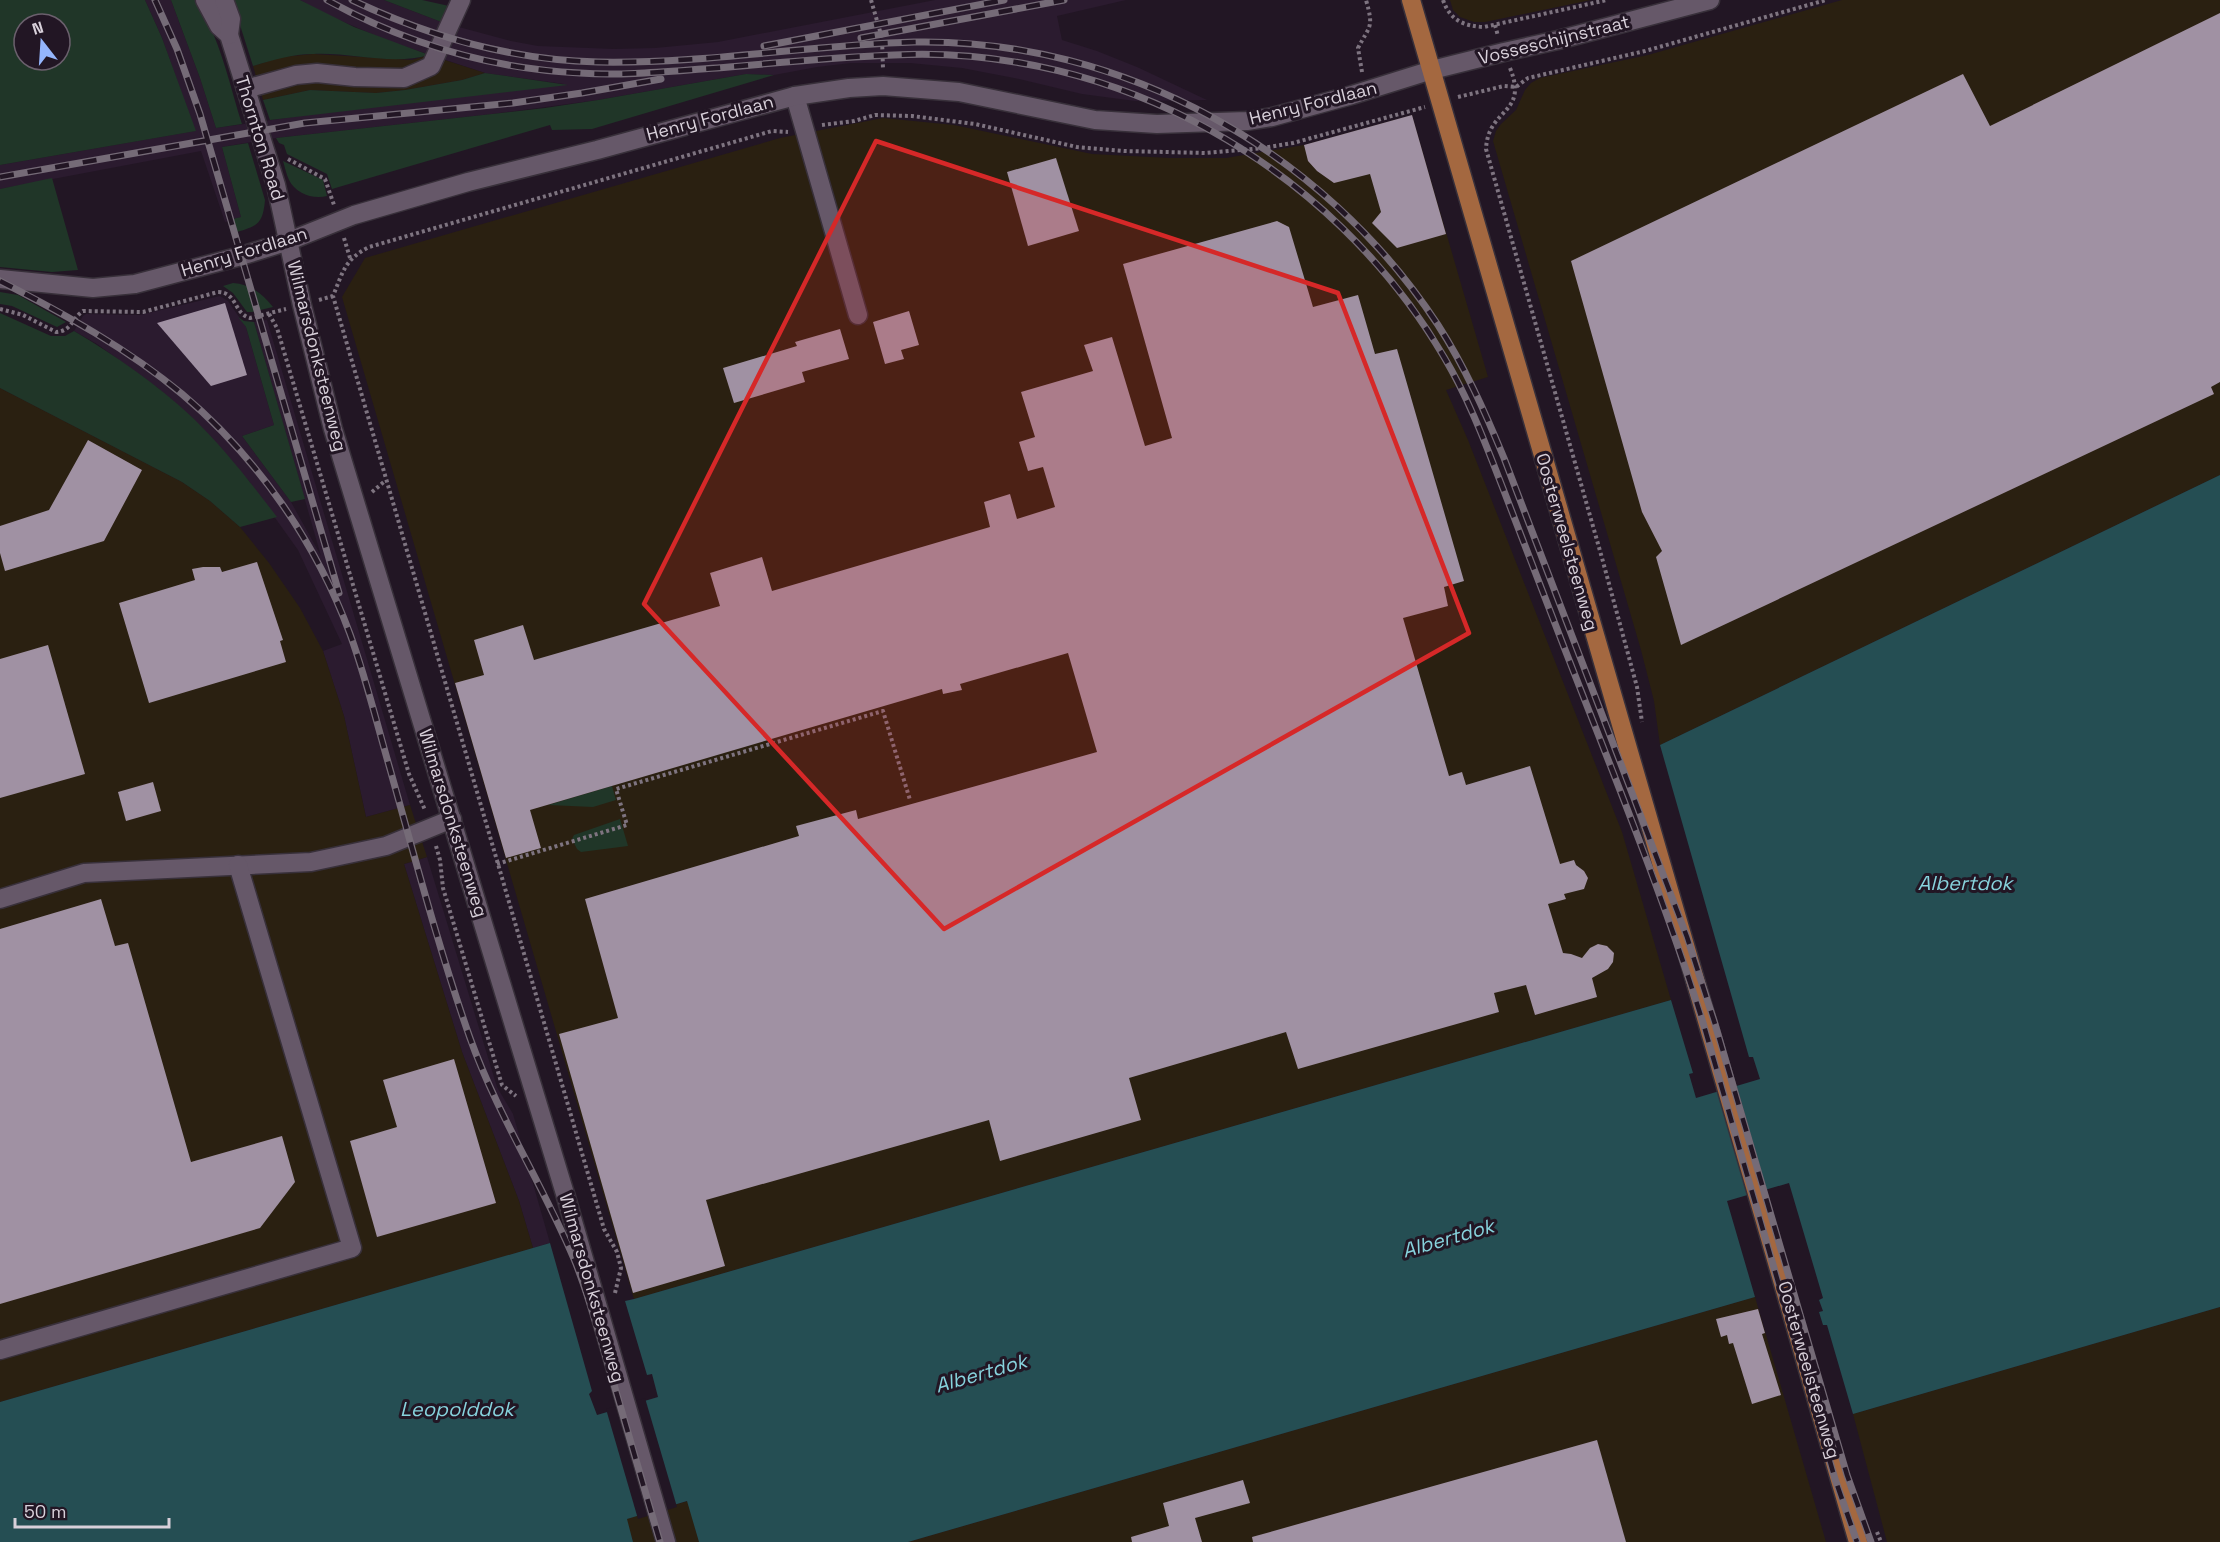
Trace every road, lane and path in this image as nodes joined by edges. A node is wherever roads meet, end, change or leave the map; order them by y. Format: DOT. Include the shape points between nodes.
graph roads {
  1 [pos="205,0"];
  2 [pos="224,0"];
  3 [pos="461,0"];
  4 [pos="871,0"];
  5 [pos="1366,0"];
  6 [pos="1411,0"];
  7 [pos="1443,0"];
  8 [pos="1607,0"];
  9 [pos="1710,0"];
  10 [pos="1826,0"];
  11 [pos="229,35"];
  12 [pos="1432,70"];
  13 [pos="883,86"];
  14 [pos="1516,87"];
  15 [pos="246,89"];
  16 [pos="1367,90"];
  17 [pos="795,96"];
  18 [pos="1441,102"];
  19 [pos="883,115"];
  20 [pos="1377,120"];
  21 [pos="804,128"];
  22 [pos="264,146"];
  23 [pos="338,221"];
  24 [pos="289,241"];
  25 [pos="350,258"];
  26 [pos="0,279"];
  27 [pos="0,309"];
  28 [pos="858,315"];
  29 [pos="1643,731"];
  30 [pos="910,800"];
  31 [pos="452,819"];
  32 [pos="430,827"];
  33 [pos="497,864"];
  34 [pos="238,865"];
  35 [pos="0,899"];
  36 [pos="540,1115"];
  37 [pos="613,1298"];
  38 [pos="0,1350"];
  39 [pos="666,1542"];
  40 [pos="1858,1542"];
  1 -- 11 [label="street, Thornton Road" via="219,26"];
  2 -- 11 [label="street, Thornton Road" via="231,19"];
  3 -- 15 [label="street" via="431,66 404,78 317,73"];
  4 -- 13 [label="path" via="882,38"];
  5 -- 16 [label="path" via="1370,30 1358,48"];
  6 -- 12 [label="main road, Oosterweelsteenweg"];
  7 -- 8 [label="path" via="1447,12 1463,25 1484,27"];
  9 -- 12 [label="street, Vosseschijnstraat"];
  10 -- 14 [label="path" via="1645,51 1528,78"];
  11 -- 15 [label="street, Thornton Road"];
  12 -- 16 [label="street, Henry Fordlaan"];
  12 -- 18 [label="main road, Oosterweelsteenweg"];
  13 -- 16 [label="street, Henry Fordlaan" via="959,93 1095,120 1157,124 1272,117"];
  13 -- 17 [label="street, Henry Fordlaan"];
  13 -- 19 [label="path"];
  14 -- 18 [label="path" via="1491,88"];
  14 -- 29 [label="path" via="1513,101 1489,131 1486,149 1631,665"];
  15 -- 22 [label="street, Thornton Road"];
  16 -- 20 [label="path"];
  17 -- 21 [label="street"];
  17 -- 23 [label="street, Henry Fordlaan" via="458,185"];
  18 -- 20 [label="path"];
  18 -- 40 [label="main road, Oosterweelsteenweg"];
  19 -- 20 [label="path" via="975,124 1077,147 1185,153 1275,147"];
  19 -- 21 [label="path"];
  21 -- 25 [label="path" via="771,131 369,247"];
  21 -- 28 [label="street"];
  22 -- 23 [label="path" via="281,150 284,157 325,179"];
  22 -- 24 [label="street, Thornton Road"];
  23 -- 24 [label="street, Henry Fordlaan"];
  23 -- 25 [label="path"];
  24 -- 26 [label="street, Henry Fordlaan" via="135,284 93,288"];
  24 -- 31 [label="street, Wilmarsdonksteenweg" via="333,429"];
  25 -- 33 [label="path" via="333,296"];
  27 -- 32 [label="path" via="56,332 68,328 83,310 143,312 218,292 231,297 246,317 269,314 277,328 410,774"];
  30 -- 33 [label="path" via="883,711 616,789 627,825"];
  31 -- 32 [label="street"];
  31 -- 36 [label="street, Wilmarsdonksteenweg"];
  32 -- 34 [label="street" via="386,846 311,862"];
  32 -- 36 [label="path" via="443,888 502,1085"];
  33 -- 37 [label="path" via="604,1229 617,1252 621,1268"];
  34 -- 35 [label="street" via="84,873"];
  34 -- 38 [label="street" via="352,1248"];
  36 -- 39 [label="street, Wilmarsdonksteenweg"];
}
